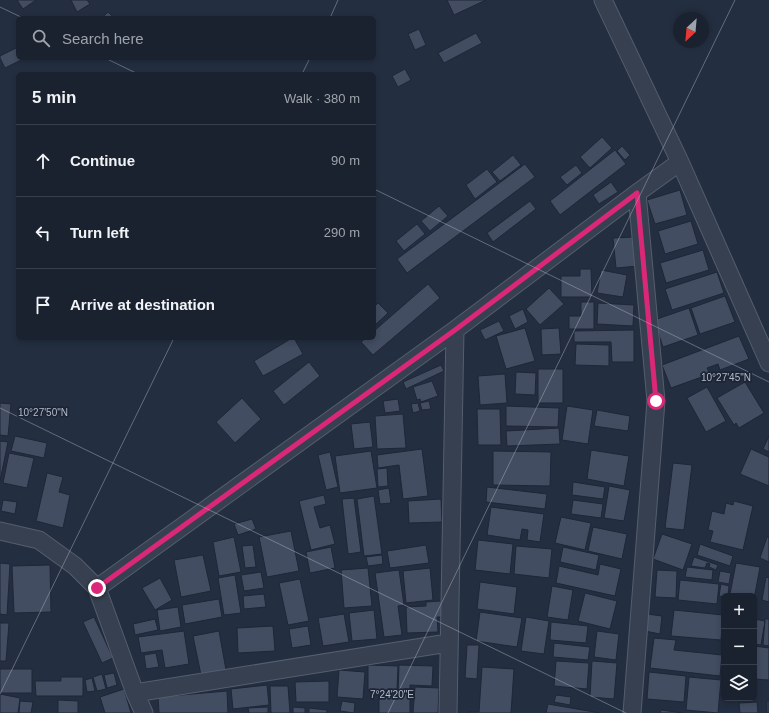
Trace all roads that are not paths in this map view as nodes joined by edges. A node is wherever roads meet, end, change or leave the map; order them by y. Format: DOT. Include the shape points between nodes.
graph roads {
  1 [pos="603,0"];
  2 [pos="680,162"];
  3 [pos="637,193"];
  4 [pos="455,330"];
  5 [pos="769,363"];
  6 [pos="0,531"];
  7 [pos="97,588"];
  8 [pos="448,643"];
  9 [pos="135,692"];
  10 [pos="144,713"];
  11 [pos="448,713"];
  12 [pos="632,713"];
  1 -- 2 [label="street"];
  2 -- 3 [label="street"];
  2 -- 5 [label="street"];
  3 -- 4 [label="street"];
  3 -- 12 [label="street" via="656,401"];
  4 -- 7 [label="street"];
  4 -- 8 [label="street"];
  6 -- 7 [label="street" via="39,540 75,566"];
  7 -- 9 [label="street"];
  8 -- 9 [label="street"];
  8 -- 11 [label="street"];
  9 -- 10 [label="street"];
}
